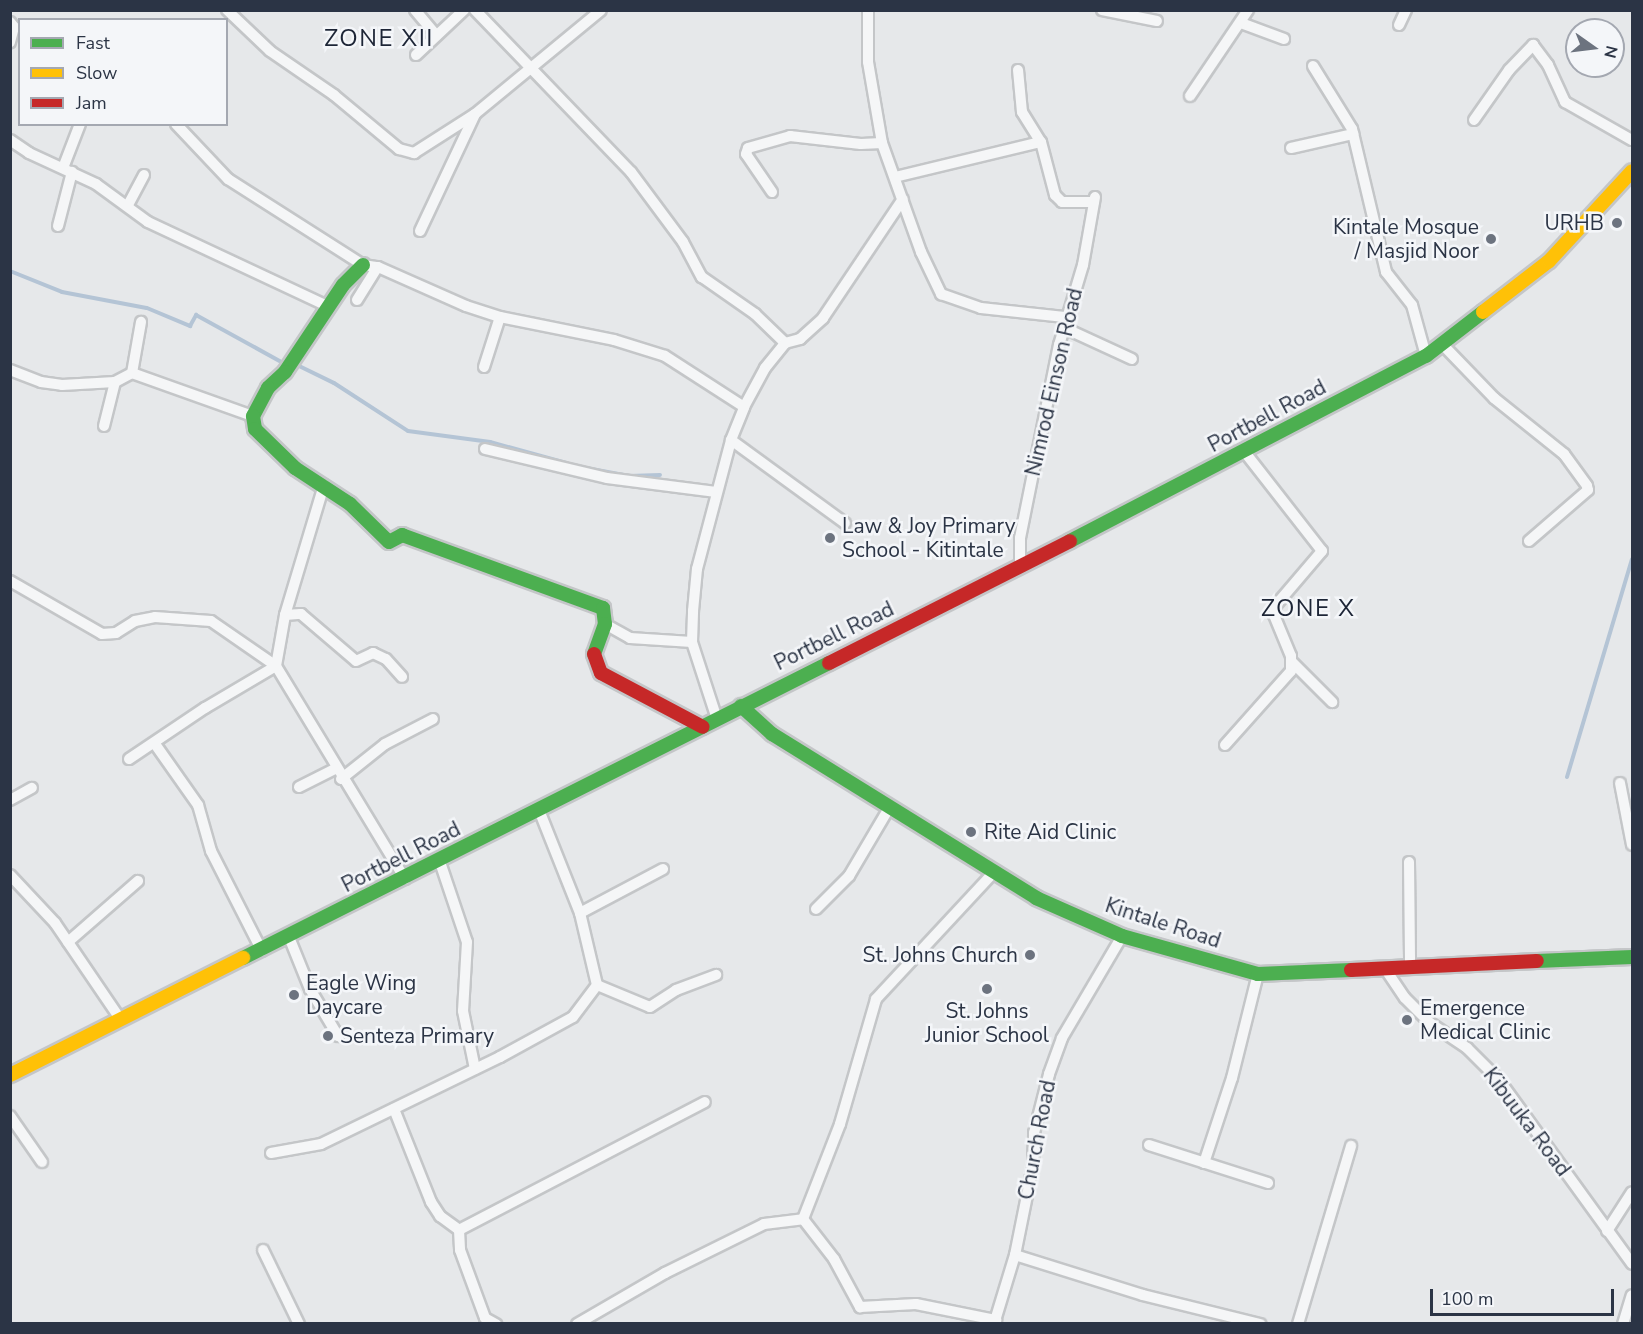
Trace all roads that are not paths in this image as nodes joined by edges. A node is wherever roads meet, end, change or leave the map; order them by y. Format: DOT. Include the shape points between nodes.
graph roads {
  1 [pos="226,10"];
  2 [pos="415,10"];
  3 [pos="464,10"];
  4 [pos="476,10"];
  5 [pos="601,10"];
  6 [pos="868,10"];
  7 [pos="1102,10"];
  8 [pos="1248,10"];
  9 [pos="1406,10"];
  10 [pos="1157,21"];
  11 [pos="10,22"];
  12 [pos="1241,23"];
  13 [pos="1399,25"];
  14 [pos="436,35"];
  15 [pos="1284,39"];
  16 [pos="10,42"];
  17 [pos="416,55"];
  18 [pos="1312,66"];
  19 [pos="532,70"];
  20 [pos="1018,70"];
  21 [pos="1190,96"];
  22 [pos="475,114"];
  23 [pos="1474,120"];
  24 [pos="79,126"];
  25 [pos="178,126"];
  26 [pos="1353,135"];
  27 [pos="10,140"];
  28 [pos="1632,140"];
  29 [pos="882,142"];
  30 [pos="1041,142"];
  31 [pos="1291,148"];
  32 [pos="67,170"];
  33 [pos="1632,171"];
  34 [pos="144,175"];
  35 [pos="895,177"];
  36 [pos="771,192"];
  37 [pos="903,199"];
  38 [pos="128,205"];
  39 [pos="58,226"];
  40 [pos="420,231"];
  41 [pos="363,266"];
  42 [pos="378,267"];
  43 [pos="357,300"];
  44 [pos="327,306"];
  45 [pos="1065,316"];
  46 [pos="500,317"];
  47 [pos="141,322"];
  48 [pos="784,343"];
  49 [pos="1443,345"];
  50 [pos="1426,356"];
  51 [pos="1132,359"];
  52 [pos="484,367"];
  53 [pos="10,370"];
  54 [pos="132,373"];
  55 [pos="115,382"];
  56 [pos="744,407"];
  57 [pos="253,416"];
  58 [pos="104,426"];
  59 [pos="731,440"];
  60 [pos="485,449"];
  61 [pos="1244,451"];
  62 [pos="324,484"];
  63 [pos="716,492"];
  64 [pos="845,523"];
  65 [pos="1529,541"];
  66 [pos="1020,567"];
  67 [pos="10,580"];
  68 [pos="285,615"];
  69 [pos="605,624"];
  70 [pos="692,642"];
  71 [pos="1292,662"];
  72 [pos="276,666"];
  73 [pos="402,677"];
  74 [pos="1332,702"];
  75 [pos="741,706"];
  76 [pos="432,719"];
  77 [pos="717,719"];
  78 [pos="703,727"];
  79 [pos="155,744"];
  80 [pos="1225,745"];
  81 [pos="129,759"];
  82 [pos="338,774"];
  83 [pos="1620,783"];
  84 [pos="299,787"];
  85 [pos="32,788"];
  86 [pos="10,800"];
  87 [pos="889,808"];
  88 [pos="539,810"];
  89 [pos="1632,845"];
  90 [pos="440,862"];
  91 [pos="1409,862"];
  92 [pos="663,869"];
  93 [pos="993,873"];
  94 [pos="10,876"];
  95 [pos="405,879"];
  96 [pos="138,881"];
  97 [pos="816,909"];
  98 [pos="580,913"];
  99 [pos="1122,936"];
  100 [pos="289,938"];
  101 [pos="68,942"];
  102 [pos="262,951"];
  103 [pos="1632,957"];
  104 [pos="1410,964"];
  105 [pos="1384,967"];
  106 [pos="1258,974"];
  107 [pos="716,975"];
  108 [pos="597,985"];
  109 [pos="121,1020"];
  110 [pos="338,1036"];
  111 [pos="475,1069"];
  112 [pos="10,1075"];
  113 [pos="705,1102"];
  114 [pos="394,1109"];
  115 [pos="10,1116"];
  116 [pos="1149,1145"];
  117 [pos="1351,1146"];
  118 [pos="271,1153"];
  119 [pos="42,1162"];
  120 [pos="1204,1163"];
  121 [pos="1268,1183"];
  122 [pos="1632,1192"];
  123 [pos="802,1219"];
  124 [pos="459,1230"];
  125 [pos="1607,1231"];
  126 [pos="263,1251"];
  127 [pos="1015,1255"];
  128 [pos="1632,1264"];
  129 [pos="1632,1295"];
  130 [pos="481,1321"];
  131 [pos="995,1322"];
  132 [pos="299,1323"];
  133 [pos="496,1323"];
  134 [pos="577,1323"];
  135 [pos="1260,1323"];
  136 [pos="1298,1323"];
  137 [pos="1623,1323"];
  1 -- 22 [label="street" via="270,51 334,95 405,152 419,152"];
  2 -- 14 [label="street"];
  3 -- 14 [label="street"];
  4 -- 19 [label="street"];
  5 -- 19 [label="street"];
  6 -- 29 [label="street" via="868,62"];
  7 -- 10 [label="street"];
  8 -- 12 [label="street"];
  9 -- 13 [label="street"];
  11 -- 16 [label="street" via="14,27"];
  12 -- 15 [label="street"];
  12 -- 21 [label="street"];
  14 -- 17 [label="street"];
  18 -- 26 [label="street" via="1339,104"];
  19 -- 22 [label="street"];
  19 -- 48 [label="street" via="631,172 683,242 702,277 755,314"];
  20 -- 30 [label="street" via="1022,111"];
  22 -- 40 [label="street"];
  23 -- 28 [label="street" via="1509,70 1533,45 1548,65 1565,102"];
  24 -- 32 [label="street"];
  25 -- 41 [label="street" via="228,179"];
  26 -- 31 [label="street"];
  26 -- 50 [label="street" via="1386,272 1412,305"];
  27 -- 32 [label="street"];
  29 -- 35 [label="street"];
  29 -- 36 [label="street" via="861,144 790,136 748,148 746,154"];
  30 -- 35 [label="street"];
  30 -- 45 [label="street, Nimrod Einson Road" via="1055,195 1062,202 1094,200 1083,265"];
  32 -- 38 [label="street"];
  32 -- 39 [label="street"];
  33 -- 49 [label="main road, Portbell Road" via="1549,261"];
  34 -- 38 [label="street"];
  35 -- 37 [label="street"];
  37 -- 45 [label="street" via="941,294 981,308"];
  37 -- 48 [label="street" via="823,318 800,339"];
  38 -- 44 [label="street" via="171,234"];
  41 -- 42 [label="street"];
  41 -- 44 [label="main road"];
  42 -- 43 [label="street"];
  42 -- 46 [label="street"];
  44 -- 57 [label="main road"];
  45 -- 51 [label="street" via="1071,331"];
  45 -- 66 [label="street, Nimrod Einson Road" via="1020,538"];
  46 -- 52 [label="street"];
  46 -- 56 [label="street" via="614,340 666,356"];
  47 -- 54 [label="street"];
  48 -- 56 [label="street"];
  49 -- 50 [label="main road, Portbell Road"];
  49 -- 65 [label="street" via="1494,398 1564,454 1587,486 1588,490"];
  50 -- 61 [label="main road, Portbell Road"];
  53 -- 55 [label="street" via="62,385"];
  54 -- 55 [label="street"];
  54 -- 57 [label="street"];
  55 -- 58 [label="street"];
  56 -- 59 [label="street"];
  57 -- 62 [label="main road" via="255,429 277,452"];
  59 -- 63 [label="street"];
  59 -- 64 [label="street"];
  60 -- 63 [label="street" via="607,478"];
  61 -- 66 [label="main road, Portbell Road"];
  61 -- 71 [label="street" via="1322,551 1276,605 1274,615"];
  62 -- 68 [label="street"];
  62 -- 69 [label="main road" via="389,542 402,535 457,552 473,562 603,608"];
  63 -- 70 [label="street" via="697,569"];
  66 -- 75 [label="main road, Portbell Road"];
  67 -- 72 [label="street" via="102,634 116,633 149,618 205,619"];
  68 -- 72 [label="street"];
  68 -- 73 [label="street" via="301,614 309,619 356,661 373,653 386,659"];
  69 -- 70 [label="street" via="630,638"];
  69 -- 78 [label="main road" via="593,658 601,673"];
  70 -- 77 [label="street"];
  71 -- 74 [label="street"];
  71 -- 80 [label="street" via="1291,671"];
  72 -- 79 [label="street" via="205,708"];
  72 -- 82 [label="street"];
  75 -- 77 [label="main road, Portbell Road"];
  75 -- 87 [label="main road, Kintale Road" via="772,734"];
  76 -- 82 [label="street"];
  77 -- 78 [label="main road, Portbell Road"];
  78 -- 88 [label="main road, Portbell Road"];
  79 -- 81 [label="street"];
  79 -- 102 [label="street" via="198,805 211,851"];
  82 -- 84 [label="street"];
  82 -- 95 [label="street"];
  83 -- 89 [label="street"];
  85 -- 86 [label="street"];
  87 -- 93 [label="main road, Kintale Road"];
  87 -- 97 [label="street" via="849,876"];
  88 -- 90 [label="main road, Portbell Road"];
  88 -- 98 [label="street"];
  90 -- 95 [label="main road, Portbell Road"];
  90 -- 111 [label="street" via="467,942 463,1011"];
  91 -- 104 [label="street"];
  92 -- 98 [label="street"];
  93 -- 99 [label="main road, Kintale Road" via="1036,898"];
  93 -- 123 [label="street" via="876,999 840,1124"];
  94 -- 101 [label="street" via="55,922"];
  95 -- 100 [label="main road, Portbell Road"];
  96 -- 101 [label="street"];
  98 -- 108 [label="street"];
  99 -- 106 [label="main road, Kintale Road"];
  99 -- 127 [label="street, Church Road" via="1062,1038 1049,1074 1034,1133 1032,1166"];
  100 -- 102 [label="main road, Portbell Road"];
  100 -- 110 [label="street" via="310,989"];
  101 -- 109 [label="street"];
  102 -- 109 [label="main road, Portbell Road"];
  103 -- 104 [label="main road, Kintale Road"];
  104 -- 105 [label="main road, Kintale Road"];
  105 -- 106 [label="main road, Kintale Road"];
  105 -- 125 [label="street, Kibuuka Road" via="1405,998 1430,1023 1467,1048 1499,1080"];
  106 -- 120 [label="street" via="1232,1078"];
  107 -- 108 [label="street" via="676,990 650,1007"];
  108 -- 111 [label="street" via="573,1017"];
  109 -- 112 [label="main road, Portbell Road"];
  111 -- 114 [label="street"];
  113 -- 124 [label="street"];
  114 -- 118 [label="street" via="308,1149"];
  114 -- 124 [label="street" via="431,1202 440,1216"];
  115 -- 119 [label="street"];
  116 -- 120 [label="street"];
  117 -- 136 [label="street"];
  120 -- 121 [label="street"];
  122 -- 125 [label="street"];
  123 -- 131 [label="street" via="834,1259 860,1308 916,1304"];
  123 -- 134 [label="street" via="764,1224 664,1273"];
  124 -- 130 [label="street" via="460,1250"];
  125 -- 128 [label="street, Kibuuka Road"];
  126 -- 132 [label="street"];
  127 -- 131 [label="street, Church Road"];
  127 -- 135 [label="street" via="1143,1295"];
  129 -- 137 [label="street"];
  130 -- 133 [label="street"];
}
